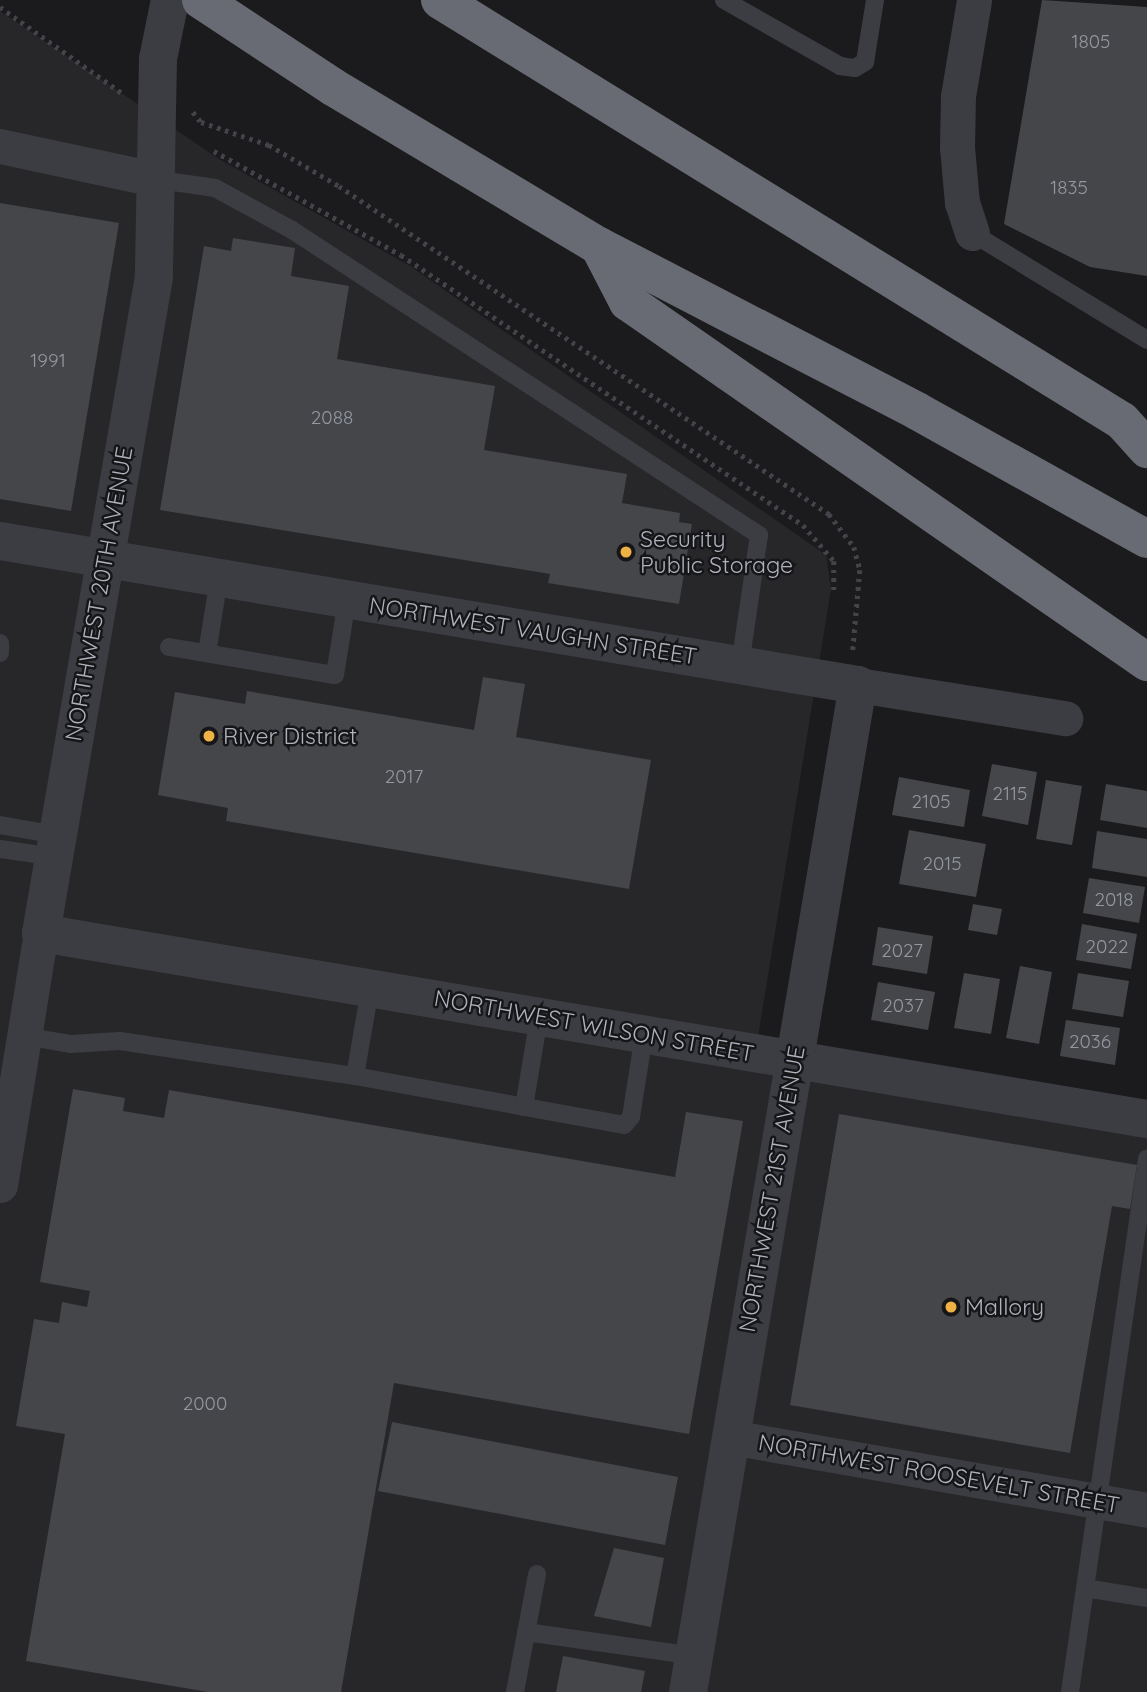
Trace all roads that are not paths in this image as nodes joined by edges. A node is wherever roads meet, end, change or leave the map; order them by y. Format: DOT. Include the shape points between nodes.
graph roads {
  1 [pos="170,0"];
  2 [pos="201,0"];
  3 [pos="440,0"];
  4 [pos="724,0"];
  5 [pos="875,0"];
  6 [pos="974,0"];
  7 [pos="0,146"];
  8 [pos="159,180"];
  9 [pos="972,233"];
  10 [pos="599,246"];
  11 [pos="1147,340"];
  12 [pos="1139,431"];
  13 [pos="1147,539"];
  14 [pos="0,541"];
  15 [pos="105,559"];
  16 [pos="219,578"];
  17 [pos="347,600"];
  18 [pos="0,643"];
  19 [pos="169,647"];
  20 [pos="0,653"];
  21 [pos="207,653"];
  22 [pos="1147,662"];
  23 [pos="740,666"];
  24 [pos="858,685"];
  25 [pos="1065,718"];
  26 [pos="0,825"];
  27 [pos="56,846"];
  28 [pos="0,849"];
  29 [pos="41,933"];
  30 [pos="370,989"];
  31 [pos="539,1017"];
  32 [pos="644,1035"];
  33 [pos="24,1036"];
  34 [pos="794,1060"];
  35 [pos="355,1076"];
  36 [pos="524,1107"];
  37 [pos="1147,1119"];
  38 [pos="1147,1159"];
  39 [pos="0,1185"];
  40 [pos="730,1437"];
  41 [pos="1097,1503"];
  42 [pos="1147,1510"];
  43 [pos="537,1574"];
  44 [pos="1085,1588"];
  45 [pos="1147,1598"];
  46 [pos="526,1632"];
  47 [pos="691,1674"];
  48 [pos="515,1692"];
  49 [pos="1070,1692"];
  1 -- 8 [label="street, NORTHWEST 20TH AVENUE" via="158,59"];
  2 -- 10 [label="highway, bridge" via="333,87"];
  3 -- 12 [label="highway"];
  4 -- 5 [label="lane" via="840,66 855,68 865,62"];
  6 -- 9 [label="street" via="958,96 957,147 962,203"];
  7 -- 8 [label="street"];
  8 -- 15 [label="street, NORTHWEST 20TH AVENUE" via="154,277"];
  8 -- 23 [label="lane" via="215,188 292,230 759,535"];
  9 -- 11 [label="lane"];
  10 -- 13 [label="highway" via="918,411"];
  10 -- 22 [label="highway" via="628,302"];
  14 -- 15 [label="street, NORTHWEST VAUGHN STREET"];
  15 -- 16 [label="street, NORTHWEST VAUGHN STREET"];
  15 -- 27 [label="street, NORTHWEST 20TH AVENUE"];
  16 -- 17 [label="street, NORTHWEST VAUGHN STREET"];
  16 -- 21 [label="lane"];
  17 -- 21 [label="lane" via="335,675"];
  17 -- 23 [label="street, NORTHWEST VAUGHN STREET"];
  18 -- 20 [label="lane"];
  19 -- 21 [label="lane"];
  23 -- 24 [label="street, NORTHWEST VAUGHN STREET"];
  24 -- 25 [label="street, NORTHWEST VAUGHN STREET"];
  24 -- 34 [label="street, NORTHWEST 21ST AVENUE"];
  26 -- 27 [label="lane"];
  27 -- 28 [label="lane"];
  27 -- 29 [label="street, NORTHWEST 20TH AVENUE"];
  29 -- 30 [label="street, NORTHWEST WILSON STREET"];
  29 -- 33 [label="street, NORTHWEST 20TH AVENUE"];
  30 -- 31 [label="street, NORTHWEST WILSON STREET"];
  30 -- 35 [label="lane"];
  31 -- 32 [label="street, NORTHWEST WILSON STREET"];
  31 -- 36 [label="lane"];
  32 -- 34 [label="street, NORTHWEST WILSON STREET"];
  32 -- 36 [label="lane" via="631,1117 624,1125"];
  33 -- 35 [label="lane" via="71,1044 120,1041"];
  33 -- 39 [label="street, NORTHWEST 20TH AVENUE"];
  34 -- 37 [label="street, NORTHWEST WILSON STREET"];
  34 -- 40 [label="street, NORTHWEST 21ST AVENUE"];
  35 -- 36 [label="lane"];
  38 -- 41 [label="lane"];
  40 -- 41 [label="street, NORTHWEST ROOSEVELT STREET"];
  40 -- 47 [label="street, NORTHWEST 21ST AVENUE"];
  41 -- 42 [label="street, NORTHWEST ROOSEVELT STREET"];
  41 -- 44 [label="lane"];
  43 -- 46 [label="lane"];
  44 -- 45 [label="lane"];
  44 -- 49 [label="lane"];
  46 -- 47 [label="lane"];
  46 -- 48 [label="lane"];
}
